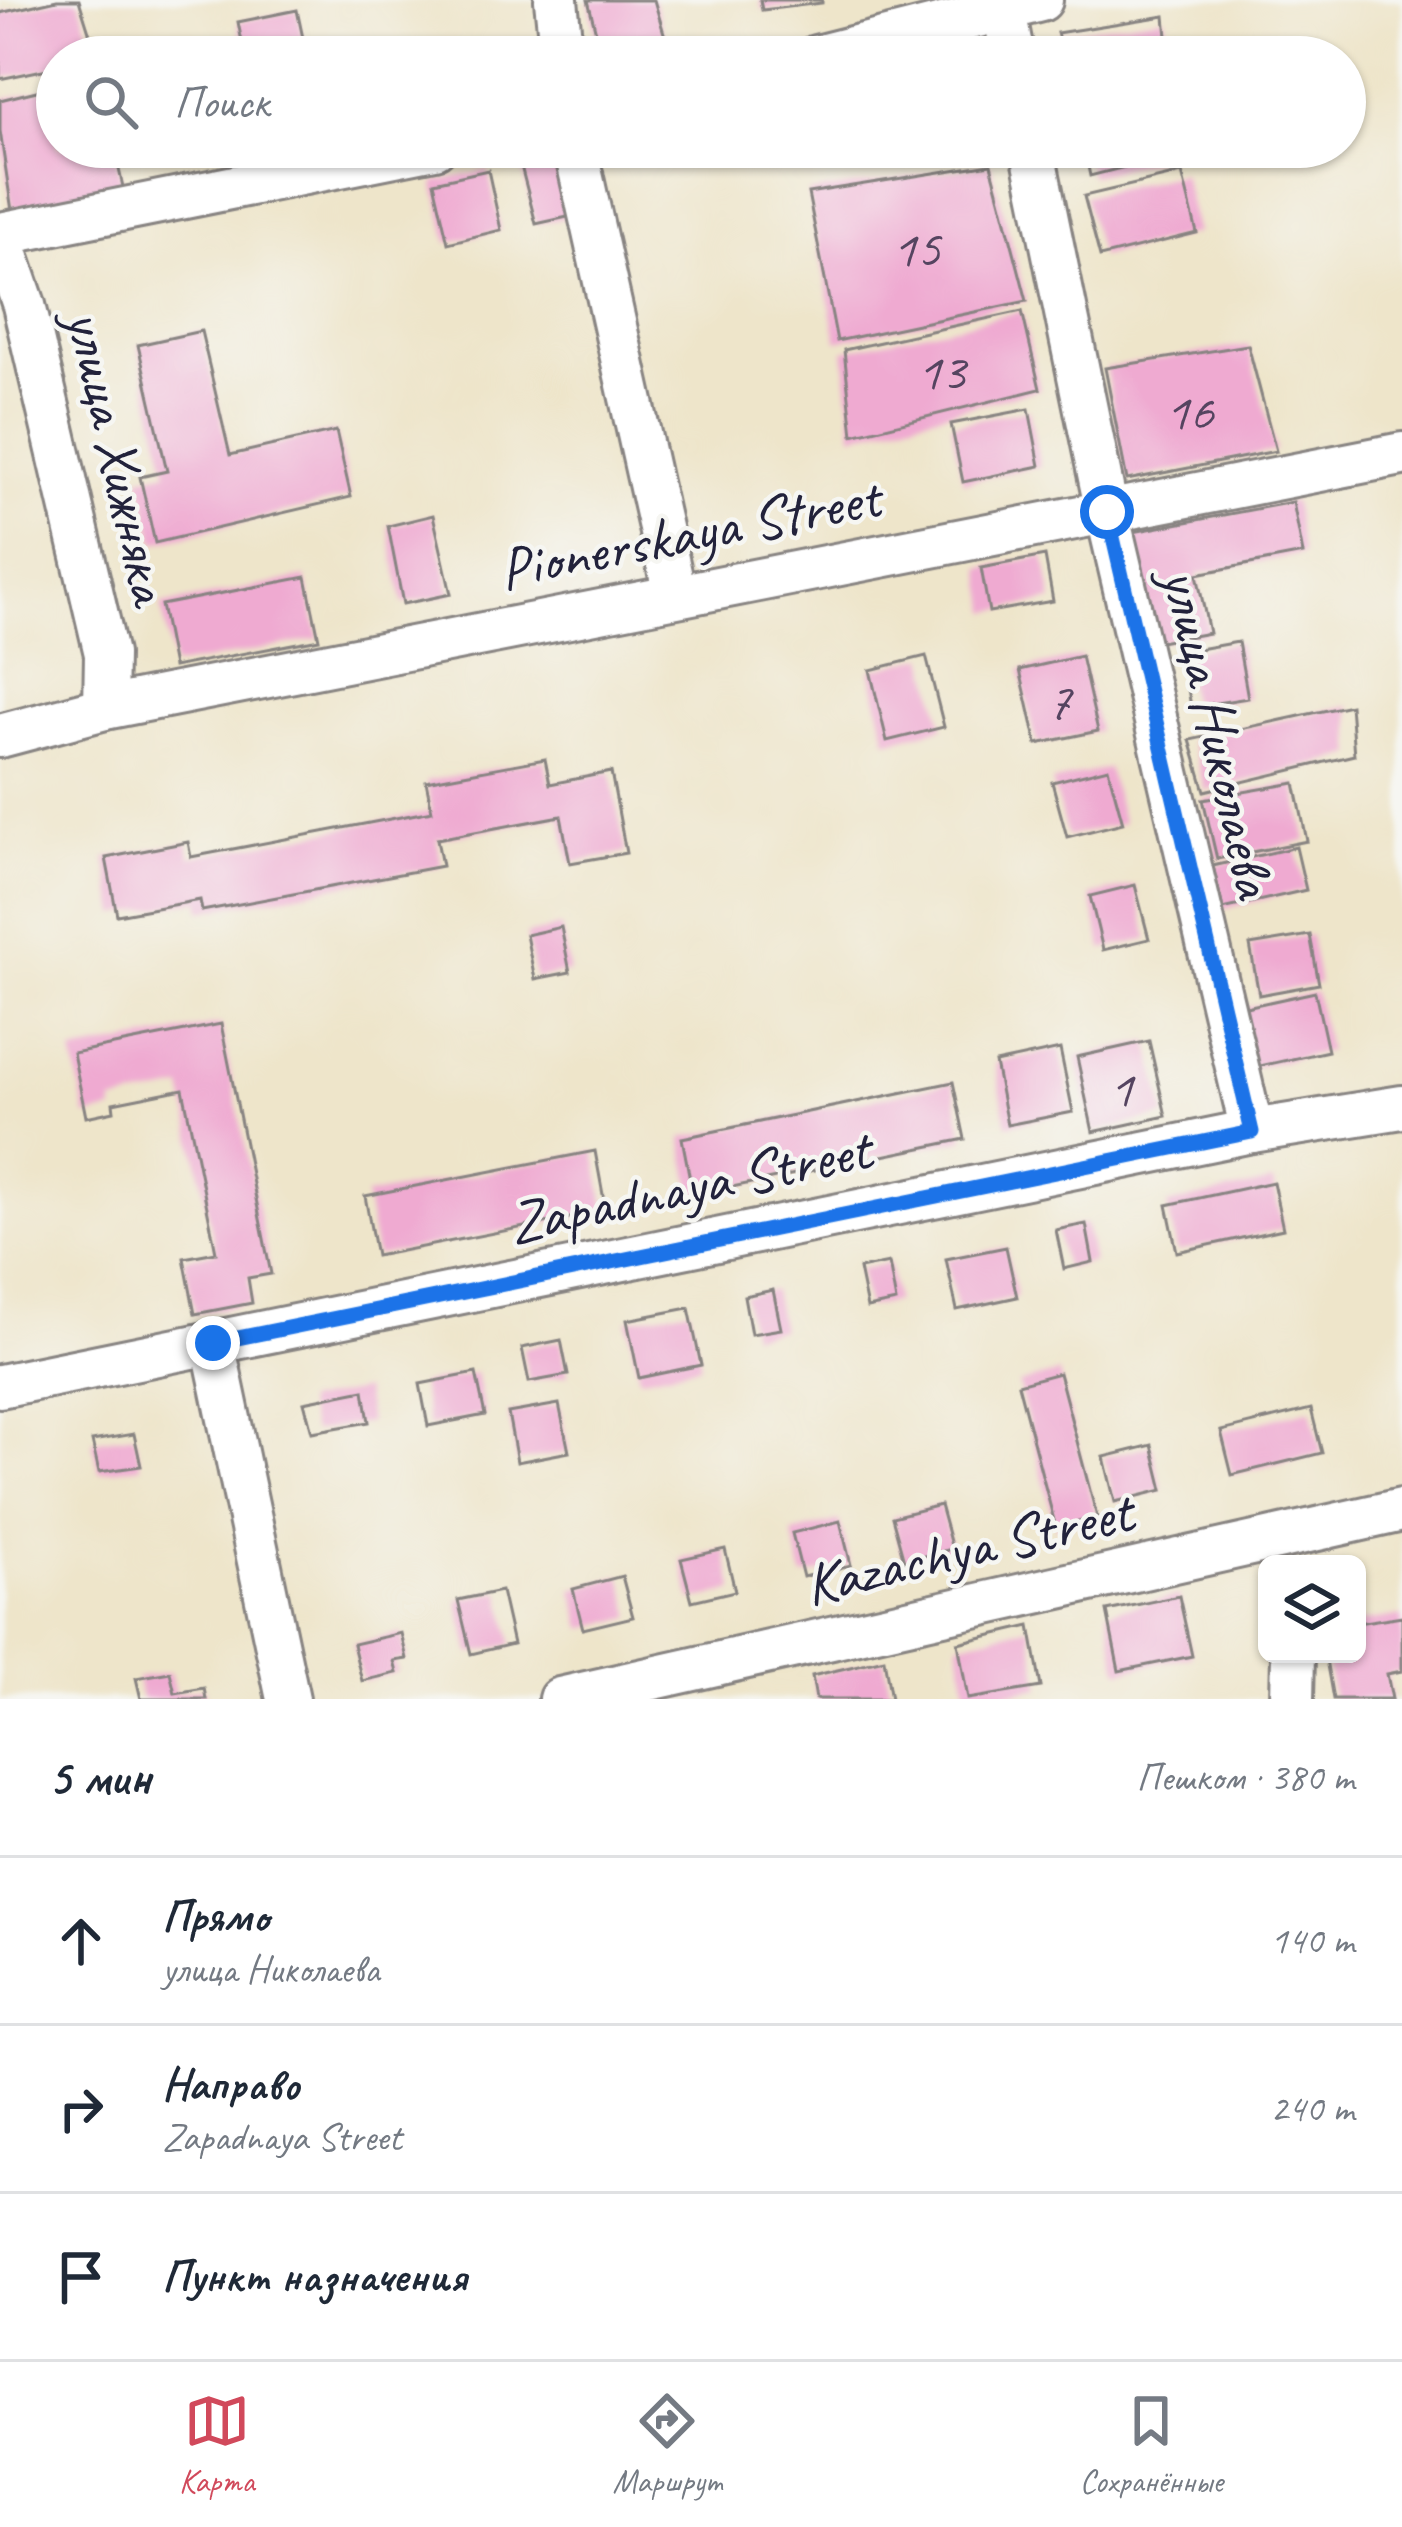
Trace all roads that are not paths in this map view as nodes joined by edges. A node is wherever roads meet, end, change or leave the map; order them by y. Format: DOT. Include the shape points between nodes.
graph roads {
  1 [pos="556,0"];
  2 [pos="1015,3"];
  3 [pos="560,36"];
  4 [pos="893,36"];
  5 [pos="1014,36"];
  6 [pos="331,168"];
  7 [pos="580,168"];
  8 [pos="1036,168"];
  9 [pos="0,235"];
  10 [pos="1402,454"];
  11 [pos="1107,512"];
  12 [pos="674,595"];
  13 [pos="105,709"];
  14 [pos="0,736"];
  15 [pos="1402,1107"];
  16 [pos="1252,1132"];
  17 [pos="213,1343"];
  18 [pos="0,1386"];
  19 [pos="1402,1510"];
  20 [pos="1279,1552"];
  21 [pos="1293,1663"];
  22 [pos="288,1699"];
  23 [pos="560,1699"];
  24 [pos="1292,1699"];
  1 -- 3 [label="street"];
  2 -- 4 [label="street"];
  2 -- 5 [label="street"];
  6 -- 9 [label="street"];
  7 -- 12 [label="street"];
  8 -- 11 [label="street, улица Николаева"];
  9 -- 13 [label="street, улица Хижняка" via="24,305 106,654"];
  10 -- 11 [label="street, Pionerskaya Street"];
  11 -- 12 [label="street, Pionerskaya Street"];
  11 -- 16 [label="street, улица Николаева"];
  12 -- 13 [label="street, Pionerskaya Street"];
  13 -- 14 [label="street, Pionerskaya Street"];
  15 -- 16 [label="street, Zapadnaya Street"];
  16 -- 17 [label="street, Zapadnaya Street"];
  17 -- 18 [label="street, Zapadnaya Street"];
  17 -- 22 [label="street"];
  19 -- 20 [label="street, Kazachya Street"];
  20 -- 23 [label="street, Kazachya Street"];
  21 -- 24 [label="street"];
}
